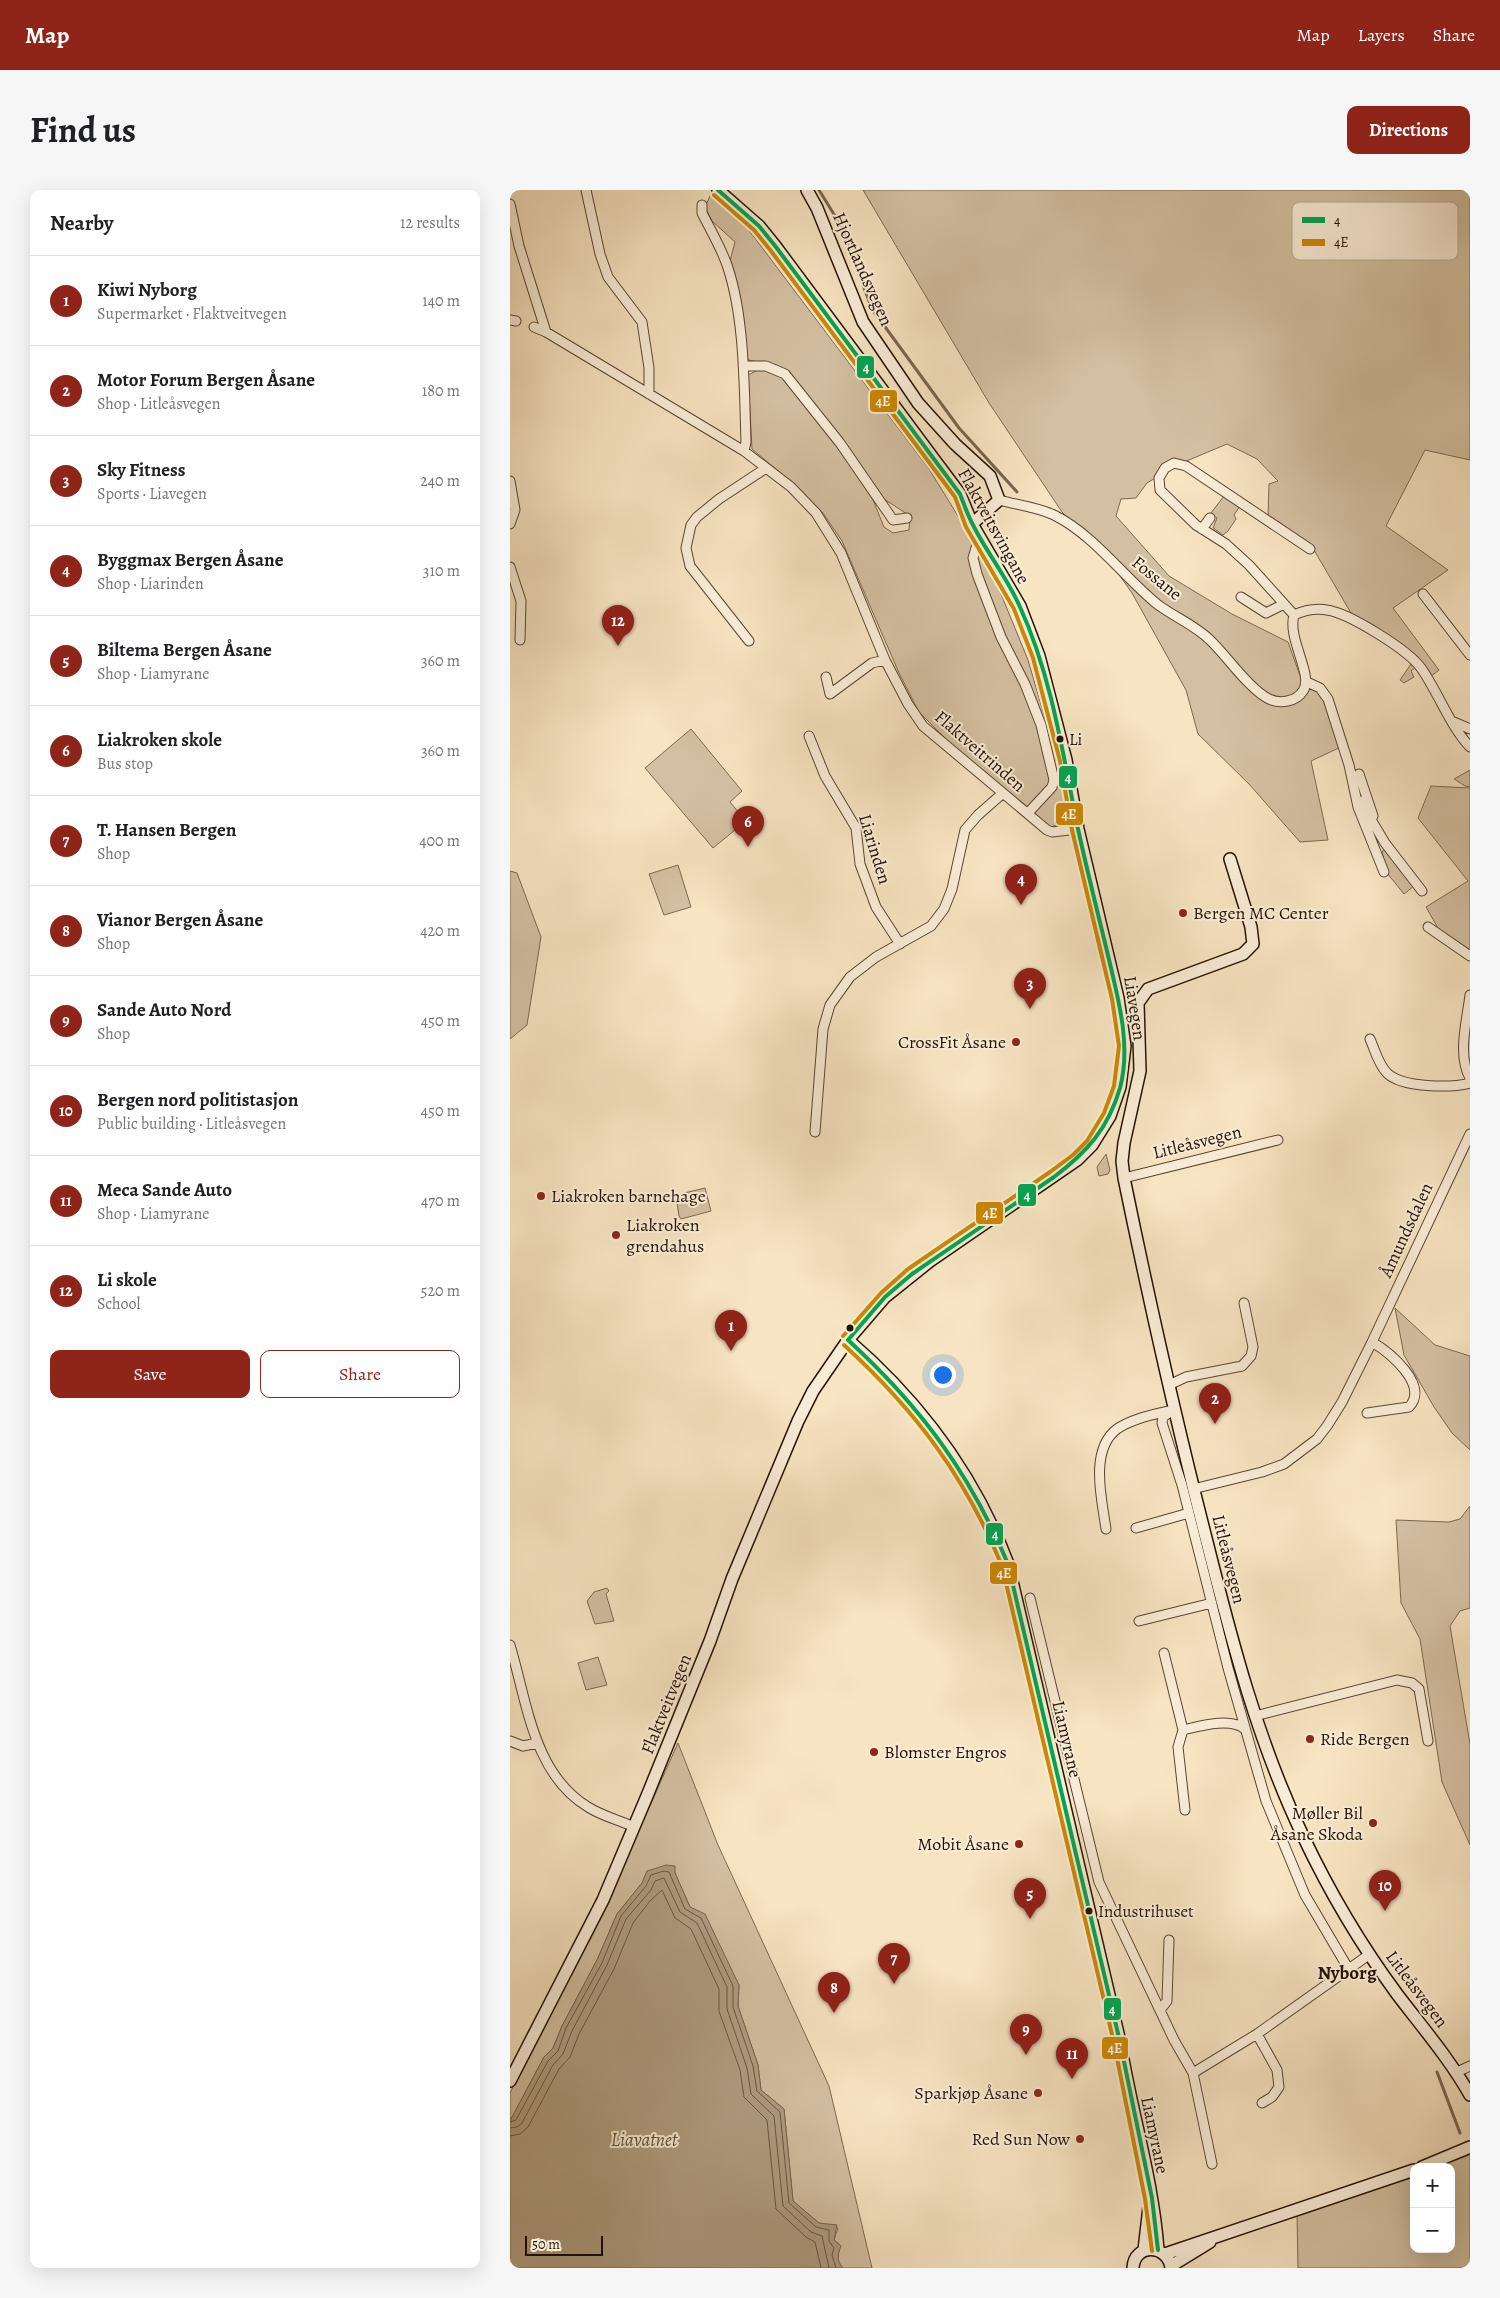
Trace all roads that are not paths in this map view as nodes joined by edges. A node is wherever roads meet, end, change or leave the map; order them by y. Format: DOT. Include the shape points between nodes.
graph roads {
  1 [pos="586,190"];
  2 [pos="718,190"];
  3 [pos="807,190"];
  4 [pos="510,204"];
  5 [pos="702,206"];
  6 [pos="534,327"];
  7 [pos="546,332"];
  8 [pos="743,366"];
  9 [pos="648,394"];
  10 [pos="744,450"];
  11 [pos="766,468"];
  12 [pos="510,481"];
  13 [pos="999,500"];
  14 [pos="907,518"];
  15 [pos="1210,518"];
  16 [pos="510,524"];
  17 [pos="972,524"];
  18 [pos="1202,529"];
  19 [pos="976,548"];
  20 [pos="1310,549"];
  21 [pos="510,568"];
  22 [pos="1423,594"];
  23 [pos="1241,597"];
  24 [pos="1284,604"];
  25 [pos="1294,615"];
  26 [pos="520,640"];
  27 [pos="749,641"];
  28 [pos="1470,655"];
  29 [pos="885,660"];
  30 [pos="826,677"];
  31 [pos="1307,682"];
  32 [pos="1454,722"];
  33 [pos="1470,729"];
  34 [pos="809,736"];
  35 [pos="1470,746"];
  36 [pos="1359,774"];
  37 [pos="1003,793"];
  38 [pos="1356,794"];
  39 [pos="1028,813"];
  40 [pos="1374,824"];
  41 [pos="1078,829"];
  42 [pos="1230,859"];
  43 [pos="1384,872"];
  44 [pos="1422,891"];
  45 [pos="1428,926"];
  46 [pos="900,944"];
  47 [pos="1470,956"];
  48 [pos="1470,995"];
  49 [pos="1370,1039"];
  50 [pos="1470,1078"];
  51 [pos="1470,1083"];
  52 [pos="816,1132"];
  53 [pos="1470,1134"];
  54 [pos="1278,1140"];
  55 [pos="1124,1178"];
  56 [pos="1244,1304"];
  57 [pos="848,1340"];
  58 [pos="1372,1342"];
  59 [pos="1169,1384"];
  60 [pos="1173,1410"];
  61 [pos="1367,1413"];
  62 [pos="1193,1488"];
  63 [pos="1189,1513"];
  64 [pos="1136,1528"];
  65 [pos="1106,1529"];
  66 [pos="1030,1598"];
  67 [pos="1212,1604"];
  68 [pos="1139,1621"];
  69 [pos="510,1645"];
  70 [pos="1164,1653"];
  71 [pos="1255,1716"];
  72 [pos="1245,1729"];
  73 [pos="1183,1730"];
  74 [pos="510,1741"];
  75 [pos="1428,1741"];
  76 [pos="537,1743"];
  77 [pos="1185,1810"];
  78 [pos="634,1827"];
  79 [pos="1169,1940"];
  80 [pos="1370,1954"];
  81 [pos="1348,1968"];
  82 [pos="1161,2009"];
  83 [pos="1257,2034"];
  84 [pos="1470,2066"];
  85 [pos="1457,2072"];
  86 [pos="1193,2073"];
  87 [pos="510,2080"];
  88 [pos="1470,2095"];
  89 [pos="1262,2103"];
  90 [pos="1470,2147"];
  91 [pos="1432,2163"];
  92 [pos="1212,2164"];
  93 [pos="1410,2171"];
  94 [pos="1150,2194"];
  95 [pos="1220,2236"];
  96 [pos="1144,2250"];
  97 [pos="1161,2252"];
  98 [pos="1171,2267"];
  99 [pos="1133,2268"];
  1 -- 9 [label="street" via="608,277 642,322 649,368"];
  2 -- 17 [label="main road, Flaktveitsvingane" via="776,247 960,494"];
  3 -- 13 [label="main road, Hjortlandsvegen" via="863,322 918,403 954,444 990,476"];
  4 -- 7 [label="street" via="519,246"];
  5 -- 8 [label="street" via="702,213 728,270"];
  6 -- 7 [label="street, Flaktveitrinden"];
  7 -- 9 [label="street, Flaktveitrinden"];
  8 -- 10 [label="street"];
  8 -- 14 [label="street" via="766,366 785,374 840,442 893,520"];
  9 -- 10 [label="street, Flaktveitrinden"];
  10 -- 11 [label="street, Flaktveitrinden"];
  11 -- 27 [label="street" via="698,517 691,525 686,548 690,566"];
  11 -- 29 [label="street, Flaktveitrinden" via="791,487 816,513 830,534"];
  12 -- 16 [label="street" via="515,510"];
  13 -- 17 [label="main road"];
  13 -- 31 [label="street, Fossane" via="1052,514 1072,525 1160,607 1209,638 1257,691 1269,699 1288,702 1303,692"];
  15 -- 18 [label="street"];
  17 -- 41 [label="main road, Flaktveitsvingane" via="1020,606 1039,656 1066,760"];
  18 -- 20 [label="street" via="1160,490 1159,478 1165,468 1174,463 1186,466"];
  18 -- 24 [label="street" via="1226,544 1249,565"];
  19 -- 39 [label="street, Flaktveitsvingane" via="972,558 977,574 1041,725 1054,780 1052,788"];
  21 -- 26 [label="street" via="521,600"];
  22 -- 28 [label="street"];
  23 -- 24 [label="street" via="1266,613"];
  24 -- 25 [label="street"];
  25 -- 31 [label="street" via="1291,625"];
  25 -- 32 [label="street" via="1307,609 1345,615 1405,652 1420,667"];
  29 -- 30 [label="street" via="872,663 830,694"];
  29 -- 37 [label="street, Flaktveitrinden" via="923,726"];
  31 -- 38 [label="street" via="1320,688 1328,699"];
  32 -- 33 [label="street"];
  32 -- 35 [label="street"];
  34 -- 46 [label="street, Liarinden" via="825,776 856,828 860,864 876,907"];
  36 -- 40 [label="street"];
  37 -- 39 [label="street, Flaktveitrinden"];
  37 -- 46 [label="street" via="965,830 958,867 944,909 931,926"];
  38 -- 40 [label="street"];
  38 -- 43 [label="street" via="1358,807"];
  39 -- 41 [label="street, Flaktveitrinden" via="1052,832"];
  40 -- 44 [label="street"];
  41 -- 57 [label="main road, Liavegen" via="1118,998 1125,1046 1120,1087 1110,1116 1092,1145 1077,1160 912,1274 885,1297"];
  42 -- 55 [label="main road, Litleåsvegen" via="1251,926 1253,944 1243,954 1148,990 1138,1003 1140,1071 1124,1143"];
  45 -- 47 [label="street"];
  46 -- 52 [label="street" via="850,977 830,1005 823,1029"];
  48 -- 50 [label="street" via="1464,1063"];
  49 -- 51 [label="street" via="1389,1076 1417,1084 1458,1086"];
  53 -- 58 [label="street, Åmundsdalen"];
  54 -- 55 [label="street, Litleåsvegen"];
  55 -- 59 [label="main road, Litleåsvegen"];
  56 -- 59 [label="street" via="1253,1347 1251,1356 1242,1366 1186,1377"];
  57 -- 78 [label="main road, Flaktveitvegen" via="813,1391 798,1421"];
  57 -- 94 [label="main road, Liamyrane" via="923,1414 953,1456 983,1506 1008,1564 1100,1955"];
  58 -- 61 [label="street" via="1386,1350 1406,1371 1413,1385 1414,1397 1409,1407"];
  58 -- 62 [label="street, Åmundsdalen" via="1342,1402 1317,1439 1284,1464"];
  59 -- 60 [label="main road, Litleåsvegen"];
  60 -- 62 [label="main road, Litleåsvegen"];
  60 -- 63 [label="street, Litleåsvegen" via="1161,1421 1175,1457"];
  60 -- 65 [label="street" via="1116,1430 1106,1443 1098,1466"];
  62 -- 71 [label="main road, Litleåsvegen"];
  63 -- 64 [label="street, Litleåsvegen"];
  63 -- 67 [label="street, Litleåsvegen"];
  66 -- 82 [label="street" via="1099,1882"];
  67 -- 68 [label="street, Litleåsvegen"];
  67 -- 72 [label="street, Litleåsvegen"];
  69 -- 76 [label="street"];
  70 -- 73 [label="street"];
  71 -- 75 [label="street" via="1397,1680 1412,1683 1419,1689"];
  71 -- 80 [label="main road, Litleåsvegen" via="1275,1774 1303,1837"];
  72 -- 73 [label="street" via="1240,1725 1225,1724"];
  72 -- 81 [label="street, Litleåsvegen" via="1280,1839 1305,1895"];
  73 -- 77 [label="street" via="1178,1747"];
  74 -- 76 [label="street" via="523,1746"];
  76 -- 78 [label="street" via="551,1770 576,1799"];
  78 -- 87 [label="main road, Flaktveitvegen" via="587,1931"];
  79 -- 82 [label="street" via="1167,2000"];
  80 -- 81 [label="street, Litleåsvegen"];
  80 -- 85 [label="main road, Litleåsvegen"];
  81 -- 83 [label="street, Litleåsvegen"];
  82 -- 86 [label="street"];
  83 -- 86 [label="street, Litleåsvegen"];
  83 -- 89 [label="street" via="1277,2070 1279,2087"];
  84 -- 85 [label="street"];
  85 -- 88 [label="main road, Litleåsvegen"];
  86 -- 92 [label="street"];
  90 -- 91 [label="main road"];
  93 -- 95 [label="main road"];
  94 -- 96 [label="main road, Liamyrane"];
  94 -- 97 [label="main road, Liamyrane"];
  95 -- 97 [label="main road"];
  95 -- 98 [label="main road"];
  96 -- 97 [label="main road"];
  96 -- 99 [label="main road" via="1136,2256"];
  97 -- 98 [label="main road"];
}
